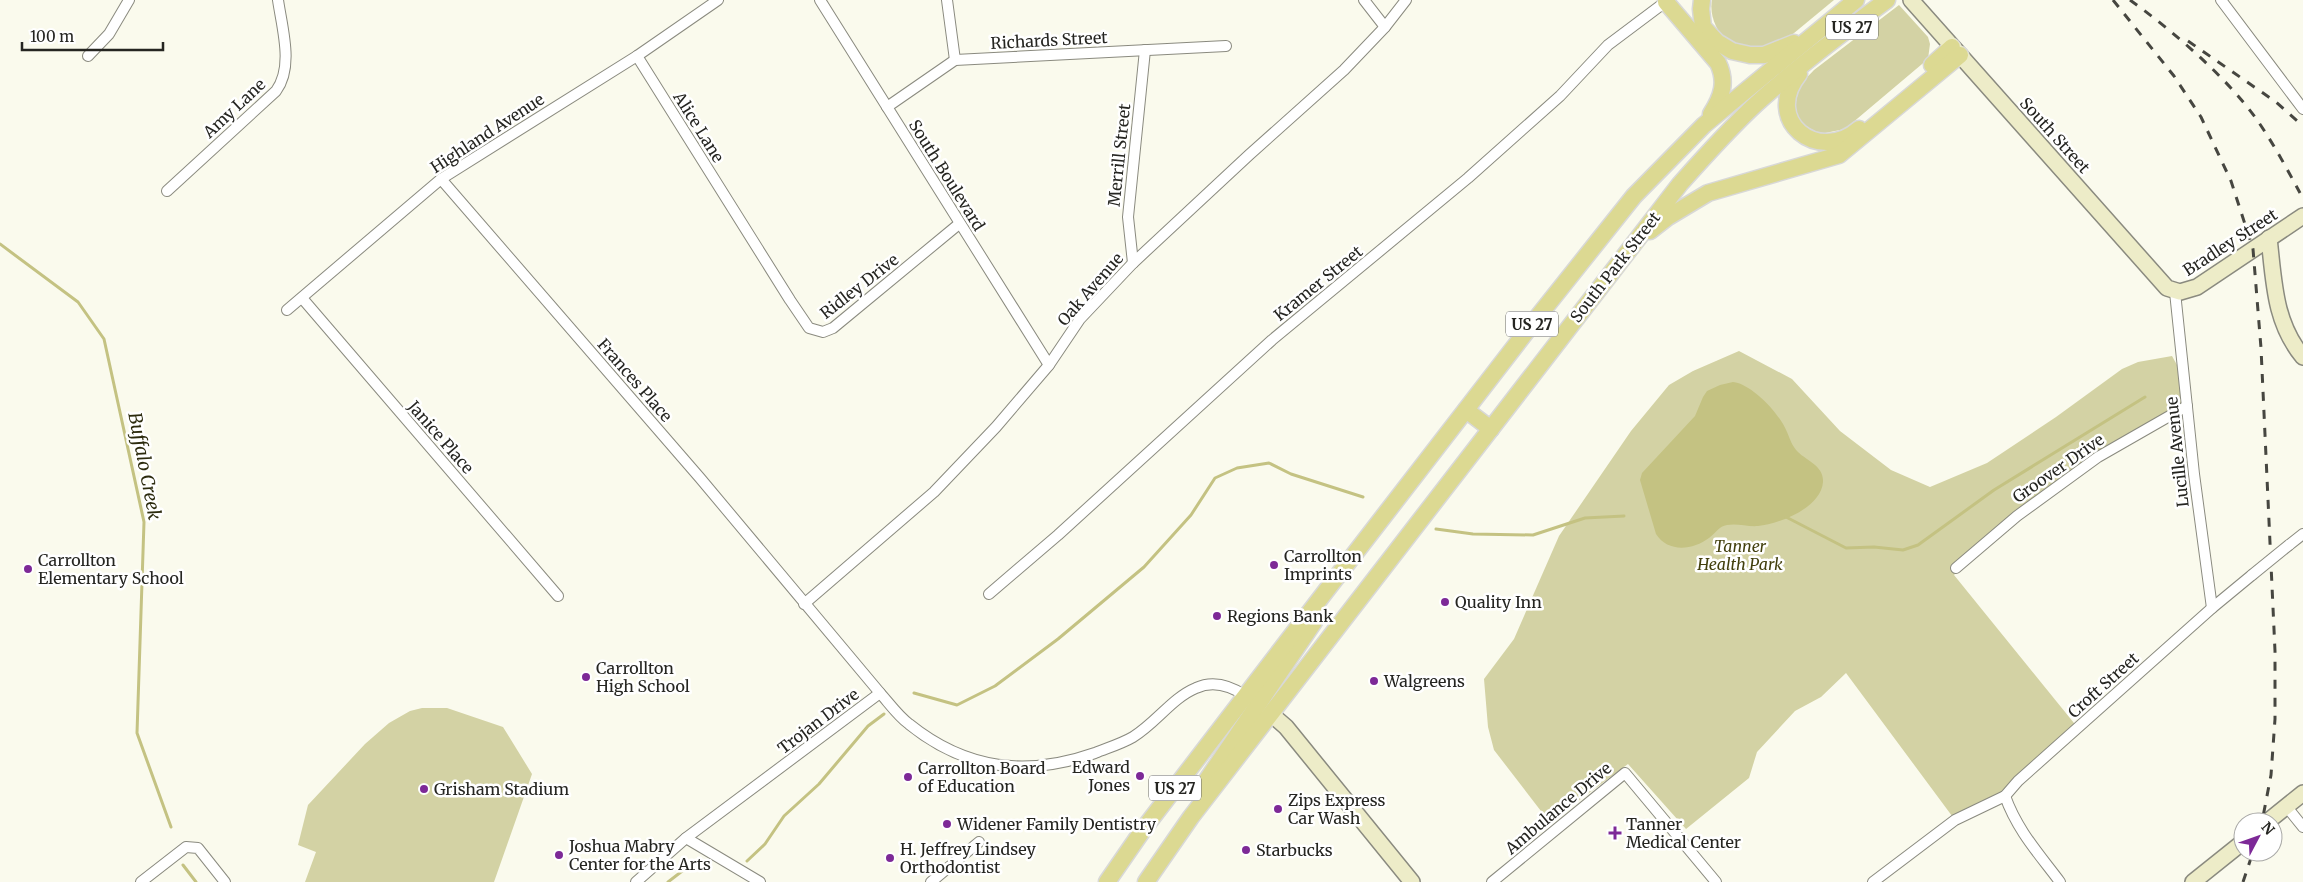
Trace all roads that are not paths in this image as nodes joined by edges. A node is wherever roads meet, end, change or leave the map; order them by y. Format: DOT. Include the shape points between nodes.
graph roads {
  1 [pos="129,0"];
  2 [pos="278,0"];
  3 [pos="718,0"];
  4 [pos="820,0"];
  5 [pos="947,0"];
  6 [pos="1364,0"];
  7 [pos="1406,0"];
  8 [pos="1702,0"];
  9 [pos="1856,0"];
  10 [pos="1887,0"];
  11 [pos="2221,0"];
  12 [pos="1670,1"];
  13 [pos="1915,5"];
  14 [pos="1385,27"];
  15 [pos="1703,27"];
  16 [pos="1814,34"];
  17 [pos="1226,46"];
  18 [pos="1145,50"];
  19 [pos="1956,51"];
  20 [pos="1816,54"];
  21 [pos="88,56"];
  22 [pos="637,56"];
  23 [pos="955,60"];
  24 [pos="887,107"];
  25 [pos="2303,109"];
  26 [pos="1704,125"];
  27 [pos="441,179"];
  28 [pos="167,191"];
  29 [pos="736,214"];
  30 [pos="2303,216"];
  31 [pos="959,224"];
  32 [pos="2269,238"];
  33 [pos="1627,250"];
  34 [pos="1132,263"];
  35 [pos="2175,292"];
  36 [pos="302,298"];
  37 [pos="287,310"];
  38 [pos="2303,357"];
  39 [pos="1048,365"];
  40 [pos="2187,406"];
  41 [pos="1466,410"];
  42 [pos="1491,429"];
  43 [pos="2303,534"];
  44 [pos="1956,568"];
  45 [pos="989,594"];
  46 [pos="558,596"];
  47 [pos="804,604"];
  48 [pos="2212,608"];
  49 [pos="880,693"];
  50 [pos="1252,701"];
  51 [pos="1271,714"];
  52 [pos="2303,793"];
  53 [pos="2005,796"];
  54 [pos="2286,806"];
  55 [pos="2279,812"];
  56 [pos="1191,817"];
  57 [pos="2303,827"];
  58 [pos="686,838"];
  59 [pos="979,842"];
  60 [pos="2233,850"];
  61 [pos="141,882"];
  62 [pos="225,882"];
  63 [pos="636,882"];
  64 [pos="760,882"];
  65 [pos="931,882"];
  66 [pos="1107,882"];
  67 [pos="1146,882"];
  68 [pos="1412,882"];
  69 [pos="1492,882"];
  70 [pos="1716,882"];
  71 [pos="1873,882"];
  72 [pos="2060,882"];
  73 [pos="2193,882"];
  1 -- 21 [label="street" via="109,34"];
  2 -- 28 [label="street, Amy Lane" via="285,49 283,81"];
  3 -- 22 [label="street, Highland Avenue"];
  4 -- 24 [label="street, South Boulevard"];
  5 -- 23 [label="street"];
  6 -- 14 [label="street"];
  7 -- 14 [label="street, Oak Avenue"];
  8 -- 15 [label="main road"];
  9 -- 16 [label="main road, South Park Street / US 27"];
  10 -- 20 [label="main road, South Park Street / US 27"];
  11 -- 25 [label="street"];
  12 -- 15 [label="main road"];
  12 -- 26 [label="main road" via="1721,69 1721,96"];
  12 -- 45 [label="street, Kramer Street" via="1608,45 1560,96 1468,178 1272,340"];
  13 -- 19 [label="street, South Street"];
  14 -- 34 [label="street, Oak Avenue" via="1344,70"];
  15 -- 16 [label="main road" via="1724,47 1750,55 1771,53"];
  16 -- 26 [label="main road, South Park Street / US 27"];
  17 -- 18 [label="street, Richards Street"];
  18 -- 23 [label="street, Richards Street"];
  18 -- 34 [label="street, Merrill Street" via="1128,216"];
  19 -- 20 [label="main road" via="1856,132 1828,142 1799,132 1787,112 1787,94 1791,84"];
  19 -- 33 [label="main road" via="1840,155 1708,193 1668,217"];
  19 -- 35 [label="street, South Street" via="2160,283"];
  20 -- 33 [label="main road, South Park Street / US 27" via="1756,104 1714,145"];
  22 -- 27 [label="street, Highland Avenue"];
  22 -- 29 [label="street, Alice Lane"];
  23 -- 24 [label="street"];
  24 -- 31 [label="street, South Boulevard"];
  26 -- 41 [label="main road, South Park Street / US 27" via="1634,196"];
  27 -- 36 [label="street, Highland Avenue"];
  27 -- 47 [label="street, Frances Place" via="700,478"];
  29 -- 31 [label="street, Ridley Drive" via="809,328 823,332 857,310"];
  30 -- 32 [label="street, Bradley Street"];
  31 -- 39 [label="street, South Boulevard"];
  32 -- 35 [label="street, Bradley Street" via="2197,287"];
  32 -- 38 [label="street" via="2276,303 2286,330"];
  33 -- 42 [label="main road, South Park Street / US 27"];
  34 -- 39 [label="street, Oak Avenue" via="1080,319"];
  35 -- 40 [label="street, Lucille Avenue"];
  36 -- 37 [label="street, Highland Avenue"];
  36 -- 46 [label="street, Janice Place"];
  39 -- 47 [label="street, Oak Avenue" via="996,427 934,492"];
  40 -- 44 [label="street, Groover Drive" via="2098,457 2016,516"];
  40 -- 48 [label="street, Lucille Avenue"];
  41 -- 42 [label="main road"];
  41 -- 50 [label="main road, South Park Street / US 27" via="1324,594"];
  42 -- 51 [label="main road, South Park Street / US 27"];
  43 -- 48 [label="street, Croft Street, bridge"];
  47 -- 49 [label="street, Frances Place"];
  48 -- 53 [label="street, Croft Street"];
  49 -- 50 [label="street, Trojan Drive" via="907,723 952,751 996,765 1033,767 1071,761 1131,738 1150,727 1182,696 1196,688 1210,684 1224,686"];
  49 -- 58 [label="street, Trojan Drive"];
  50 -- 51 [label="main road"];
  50 -- 56 [label="main road" via="1200,790"];
  50 -- 66 [label="main road, US 27" via="1145,827"];
  51 -- 56 [label="main road, US 27"];
  51 -- 68 [label="street"];
  52 -- 54 [label="street"];
  53 -- 71 [label="street" via="1955,820"];
  53 -- 72 [label="street" via="2020,830"];
  54 -- 55 [label="street"];
  54 -- 57 [label="street"];
  56 -- 67 [label="main road, US 27"];
  58 -- 63 [label="street, Trojan Drive"];
  58 -- 64 [label="street"];
  59 -- 65 [label="street"];
  60 -- 73 [label="street"];
  61 -- 62 [label="street" via="186,848 198,848"];
  69 -- 70 [label="street, Ambulance Drive" via="1625,773"];
}
